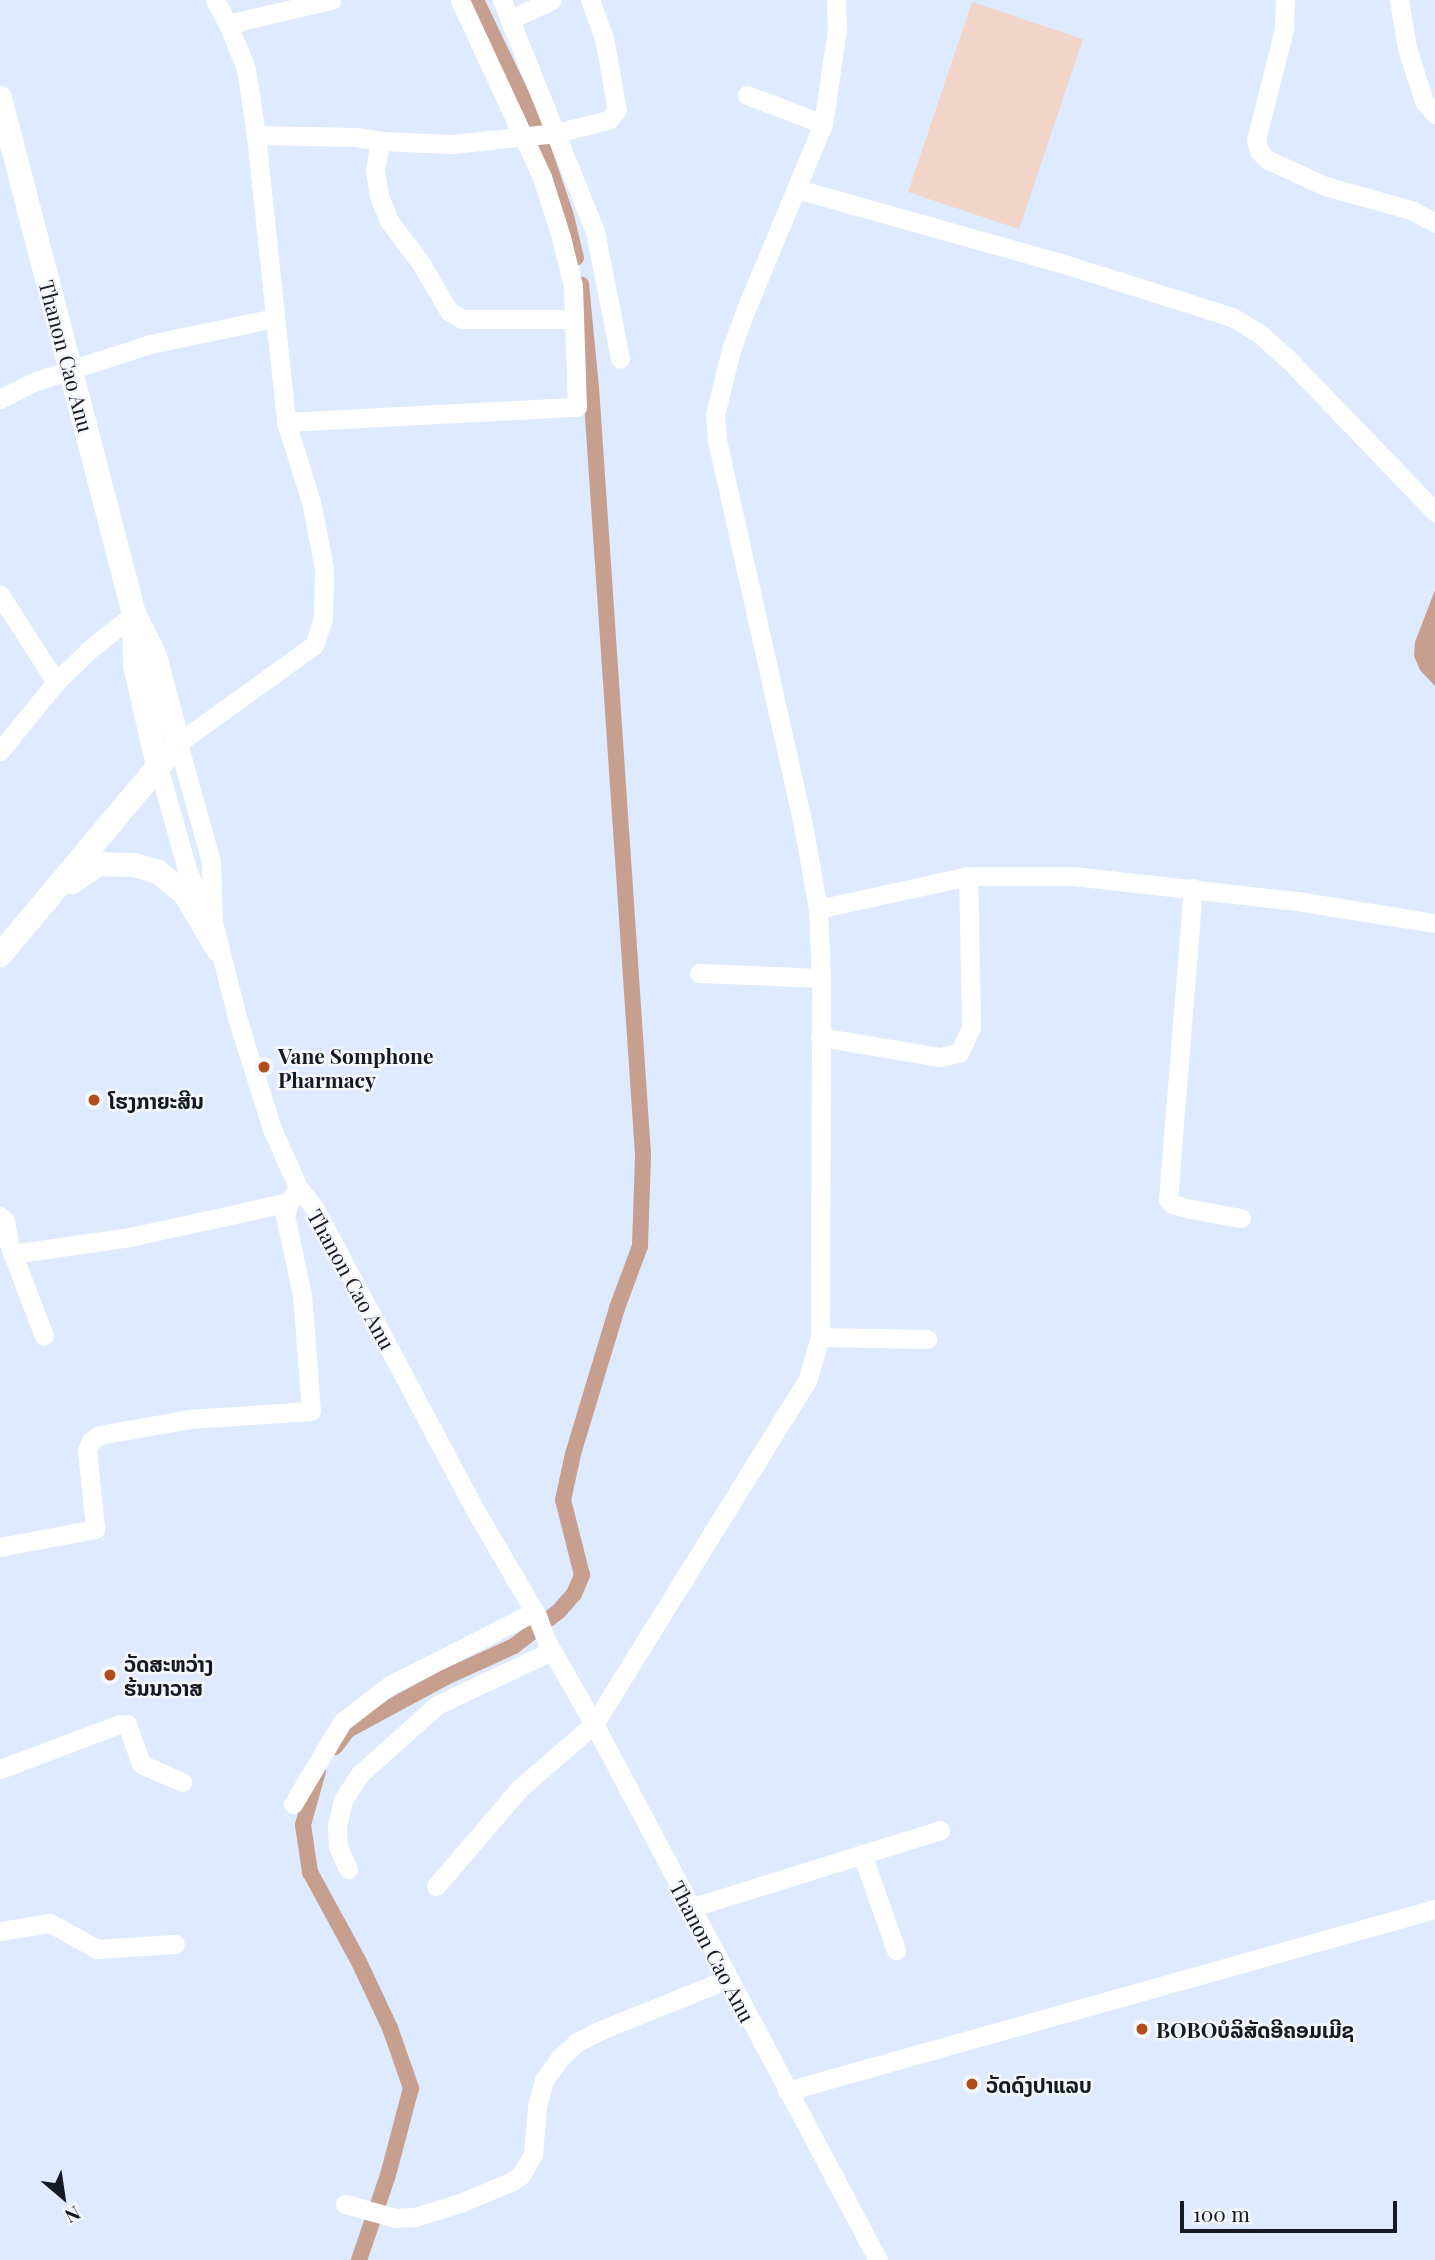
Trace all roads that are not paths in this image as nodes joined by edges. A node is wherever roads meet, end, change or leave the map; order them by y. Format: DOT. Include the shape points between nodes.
graph roads {
  1 [pos="215,0"];
  2 [pos="331,0"];
  3 [pos="460,0"];
  4 [pos="502,0"];
  5 [pos="552,0"];
  6 [pos="590,0"];
  7 [pos="836,0"];
  8 [pos="1285,0"];
  9 [pos="1399,0"];
  10 [pos="511,19"];
  11 [pos="228,24"];
  12 [pos="747,95"];
  13 [pos="0,98"];
  14 [pos="1435,114"];
  15 [pos="823,124"];
  16 [pos="540,134"];
  17 [pos="256,135"];
  18 [pos="380,141"];
  19 [pos="797,189"];
  20 [pos="1435,223"];
  21 [pos="274,318"];
  22 [pos="574,319"];
  23 [pos="620,359"];
  24 [pos="72,371"];
  25 [pos="0,399"];
  26 [pos="286,422"];
  27 [pos="1435,512"];
  28 [pos="0,595"];
  29 [pos="134,614"];
  30 [pos="57,682"];
  31 [pos="177,743"];
  32 [pos="0,751"];
  33 [pos="158,766"];
  34 [pos="968,876"];
  35 [pos="1193,888"];
  36 [pos="818,909"];
  37 [pos="29,920"];
  38 [pos="213,922"];
  39 [pos="1435,923"];
  40 [pos="218,950"];
  41 [pos="0,955"];
  42 [pos="699,973"];
  43 [pos="821,978"];
  44 [pos="820,1037"];
  45 [pos="294,1194"];
  46 [pos="0,1216"];
  47 [pos="1241,1218"];
  48 [pos="12,1254"];
  49 [pos="44,1336"];
  50 [pos="820,1337"];
  51 [pos="926,1339"];
  52 [pos="0,1547"];
  53 [pos="536,1614"];
  54 [pos="549,1646"];
  55 [pos="594,1724"];
  56 [pos="0,1769"];
  57 [pos="182,1782"];
  58 [pos="293,1804"];
  59 [pos="940,1830"];
  60 [pos="862,1854"];
  61 [pos="348,1869"];
  62 [pos="436,1886"];
  63 [pos="690,1908"];
  64 [pos="1435,1909"];
  65 [pos="0,1931"];
  66 [pos="175,1944"];
  67 [pos="896,1950"];
  68 [pos="728,1979"];
  69 [pos="787,2091"];
  70 [pos="345,2204"];
  71 [pos="878,2260"];
  1 -- 11 [label="street"];
  2 -- 11 [label="street"];
  3 -- 16 [label="street"];
  4 -- 10 [label="street"];
  5 -- 10 [label="street"];
  6 -- 16 [label="street" via="604,38 617,110 608,120"];
  7 -- 15 [label="street" via="837,29"];
  8 -- 20 [label="street" via="1284,29 1256,140 1259,151 1268,160 1325,186 1410,210"];
  9 -- 14 [label="street" via="1407,48 1424,101"];
  10 -- 16 [label="street"];
  11 -- 17 [label="street" via="246,69"];
  12 -- 15 [label="street"];
  13 -- 24 [label="main road, Thanon Cao Anu"];
  15 -- 19 [label="street"];
  16 -- 18 [label="street" via="453,144"];
  16 -- 22 [label="street" via="542,177 573,286"];
  16 -- 23 [label="street" via="595,231"];
  17 -- 18 [label="street"];
  17 -- 21 [label="street"];
  18 -- 22 [label="street" via="375,170 389,221 449,311 462,318"];
  19 -- 27 [label="street" via="1061,263 1232,317 1287,358"];
  19 -- 36 [label="street" via="731,350 715,415"];
  21 -- 24 [label="street" via="150,344"];
  21 -- 26 [label="street"];
  22 -- 26 [label="street" via="577,407"];
  24 -- 25 [label="street" via="36,381"];
  24 -- 29 [label="main road, Thanon Cao Anu"];
  26 -- 31 [label="street" via="311,502 324,568 320,633 308,650"];
  28 -- 30 [label="street"];
  29 -- 30 [label="street"];
  29 -- 31 [label="main road, Thanon Cao Anu" via="155,656"];
  29 -- 33 [label="main road, Thanon Cao Anu" via="135,665"];
  30 -- 32 [label="street"];
  31 -- 33 [label="main road"];
  31 -- 38 [label="street, Thanon Cao Anu" via="211,862"];
  33 -- 37 [label="main road"];
  33 -- 38 [label="street, Thanon Cao Anu" via="188,873"];
  34 -- 35 [label="street" via="1073,876"];
  34 -- 36 [label="street"];
  34 -- 44 [label="street" via="971,1027 959,1053 940,1057"];
  35 -- 39 [label="street"];
  35 -- 47 [label="street" via="1168,1199 1191,1209"];
  36 -- 43 [label="street"];
  37 -- 40 [label="main road" via="99,863 134,864 158,872 185,894"];
  37 -- 41 [label="main road"];
  38 -- 40 [label="street, Thanon Cao Anu"];
  40 -- 45 [label="street, Thanon Cao Anu"];
  42 -- 43 [label="street"];
  43 -- 44 [label="street"];
  44 -- 50 [label="street"];
  45 -- 48 [label="street" via="130,1237"];
  45 -- 52 [label="street" via="285,1216 302,1295 311,1411 190,1419 99,1435 87,1450 95,1530"];
  45 -- 53 [label="street, Thanon Cao Anu" via="315,1209"];
  46 -- 48 [label="street"];
  48 -- 49 [label="street"];
  50 -- 51 [label="street"];
  50 -- 55 [label="street" via="807,1381"];
  53 -- 54 [label="street, Thanon Cao Anu"];
  53 -- 58 [label="street" via="390,1685 342,1722"];
  54 -- 55 [label="street, Thanon Cao Anu"];
  54 -- 61 [label="street" via="438,1705 360,1774 343,1800 337,1826 338,1847"];
  55 -- 62 [label="street" via="520,1787"];
  55 -- 63 [label="street, Thanon Cao Anu"];
  56 -- 57 [label="street" via="127,1724 141,1764"];
  59 -- 60 [label="street"];
  60 -- 63 [label="street"];
  60 -- 67 [label="street"];
  63 -- 68 [label="street, Thanon Cao Anu"];
  64 -- 69 [label="street"];
  65 -- 66 [label="street" via="50,1923 97,1949"];
  68 -- 69 [label="street, Thanon Cao Anu"];
  68 -- 70 [label="street" via="601,2030 577,2042 560,2058 544,2080 533,2154 521,2175 460,2203 415,2217 396,2218"];
  69 -- 71 [label="street, Thanon Cao Anu"];
}
